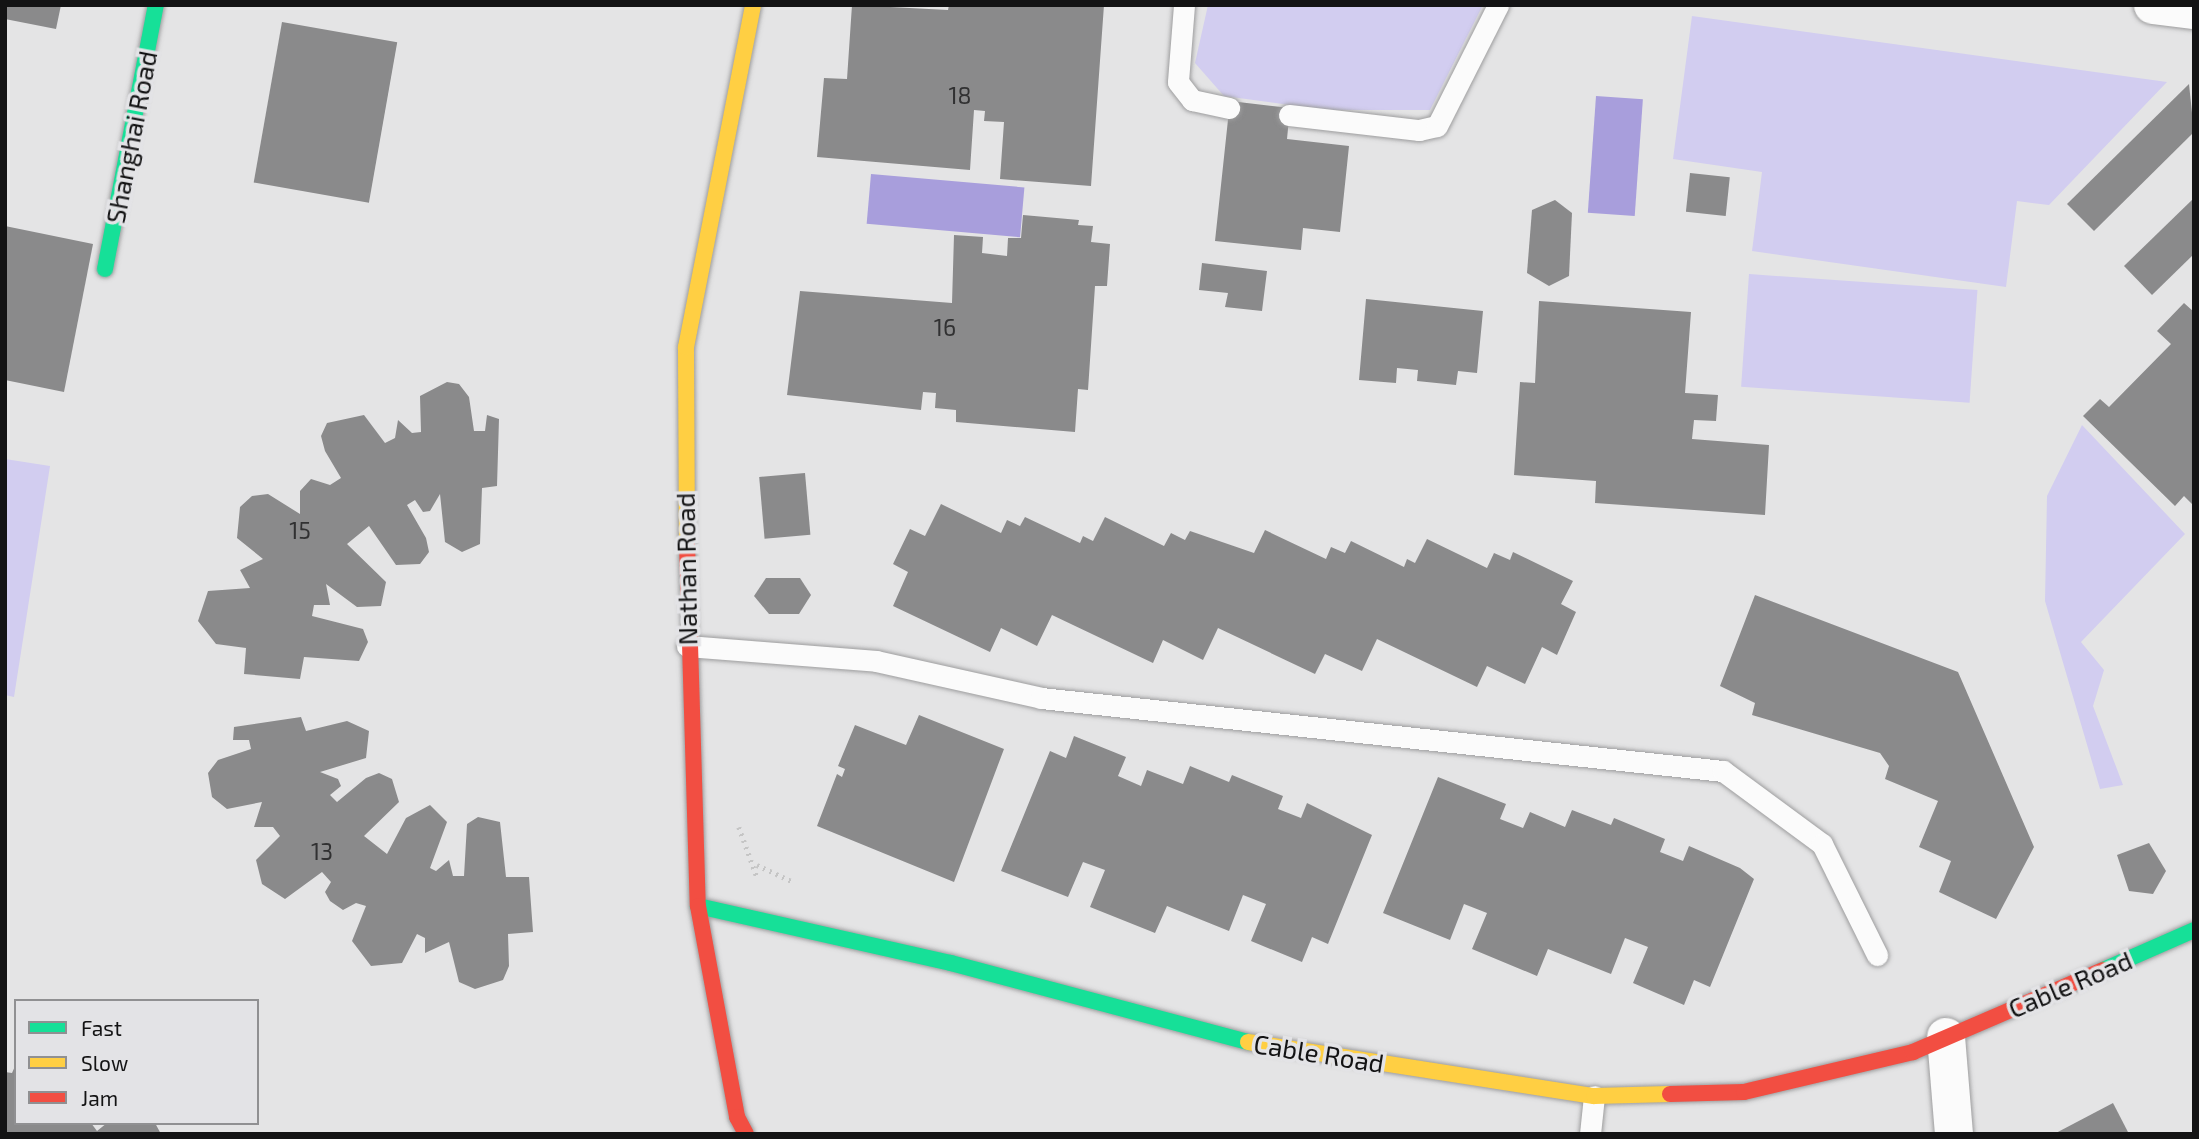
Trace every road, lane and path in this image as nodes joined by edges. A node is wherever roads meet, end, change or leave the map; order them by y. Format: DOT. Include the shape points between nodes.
graph roads {
  1 [pos="156,5"];
  2 [pos="1184,5"];
  3 [pos="1497,5"];
  4 [pos="2153,5"];
  5 [pos="753,6"];
  6 [pos="2194,9"];
  7 [pos="1229,108"];
  8 [pos="1289,115"];
  9 [pos="106,269"];
  10 [pos="687,646"];
  11 [pos="757,865"];
  12 [pos="798,884"];
  13 [pos="698,906"];
  14 [pos="2194,930"];
  15 [pos="1877,955"];
  16 [pos="1946,1037"];
  17 [pos="1594,1096"];
  18 [pos="746,1134"];
  19 [pos="1590,1134"];
  20 [pos="1954,1134"];
  1 -- 9 [label="street, Shanghai Road"];
  2 -- 7 [label="lane" via="1178,82 1192,100"];
  3 -- 8 [label="lane" via="1437,126 1419,130"];
  4 -- 6 [label="street"];
  5 -- 10 [label="street, Nathan Road" via="686,347"];
  10 -- 13 [label="street, Nathan Road"];
  10 -- 15 [label="lane" via="876,660 1041,698 1723,771 1822,844"];
  11 -- 12 [label="path"];
  13 -- 17 [label="street, Cable Road" via="951,963 1255,1044"];
  13 -- 18 [label="street, Nathan Road" via="737,1117"];
  14 -- 16 [label="street, Cable Road"];
  16 -- 17 [label="street, Cable Road" via="1913,1052 1744,1092"];
  16 -- 20 [label="street"];
  17 -- 19 [label="lane"];
}
